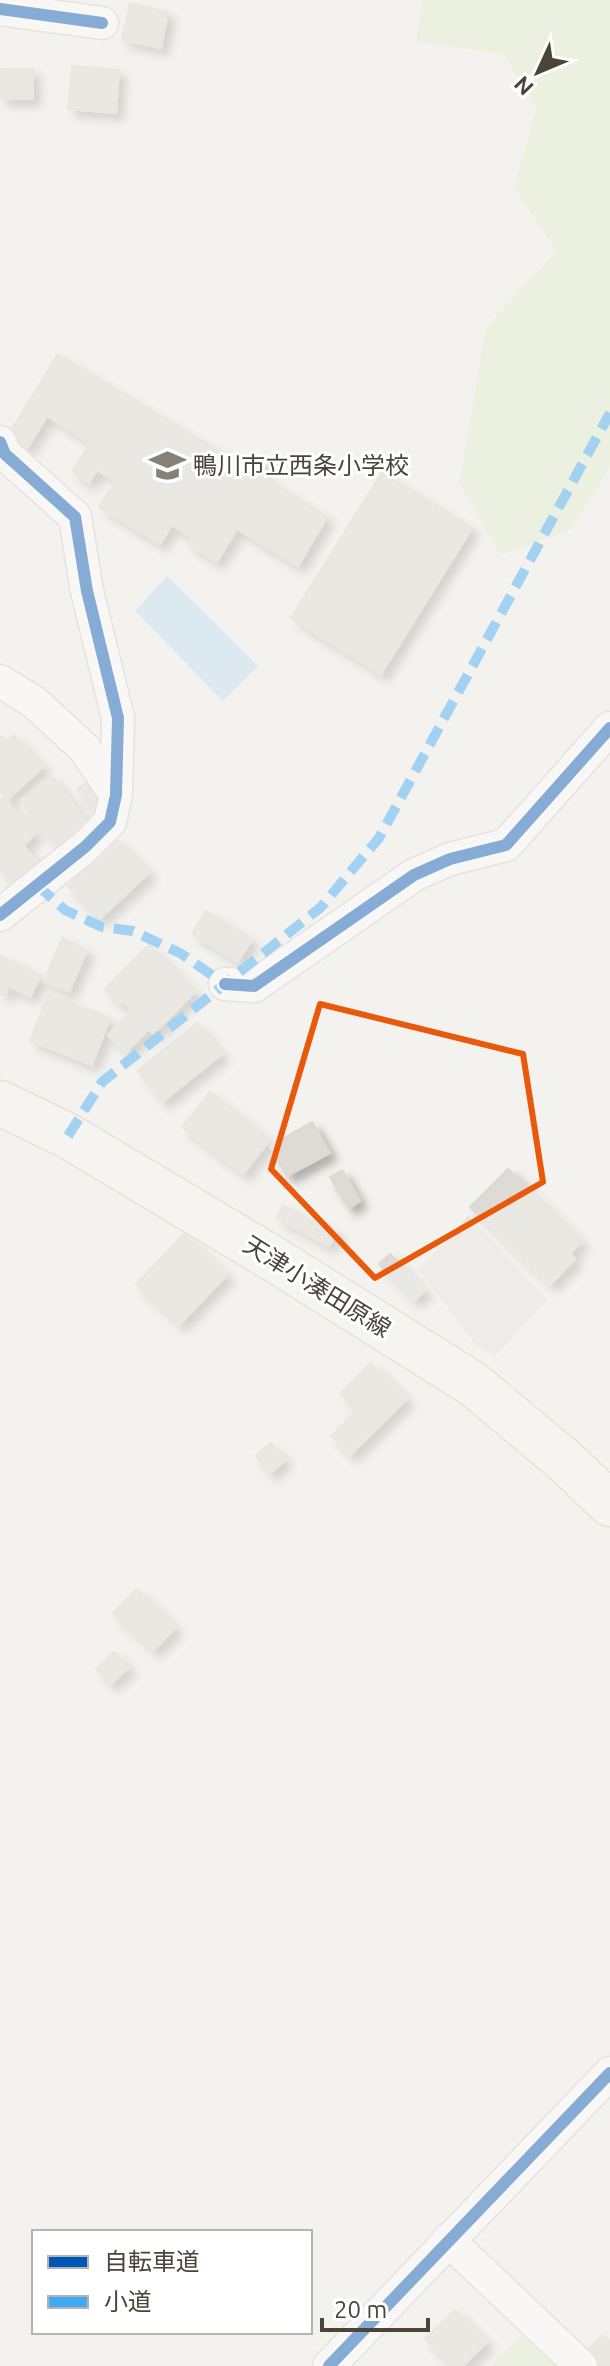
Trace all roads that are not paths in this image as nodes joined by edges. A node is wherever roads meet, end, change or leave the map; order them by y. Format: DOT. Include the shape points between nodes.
graph roads {
  1 [pos="0,9"];
  2 [pos="102,23"];
  3 [pos="0,442"];
  4 [pos="0,681"];
  5 [pos="610,728"];
  6 [pos="116,795"];
  7 [pos="0,915"];
  8 [pos="225,984"];
  9 [pos="0,1103"];
  10 [pos="610,1504"];
  11 [pos="610,2073"];
  12 [pos="448,2240"];
  13 [pos="329,2366"];
  14 [pos="581,2366"];
  1 -- 2 [label="street"];
  3 -- 6 [label="street" via="5,454 75,517 118,718"];
  4 -- 6 [label="street" via="34,702 84,748"];
  5 -- 8 [label="street" via="506,845 450,859 414,875 254,986"];
  6 -- 7 [label="street" via="110,822"];
  9 -- 10 [label="main road, 天津小湊田原線" via="68,1136 473,1384"];
  11 -- 12 [label="street"];
  12 -- 13 [label="street"];
  12 -- 14 [label="street"];
}
